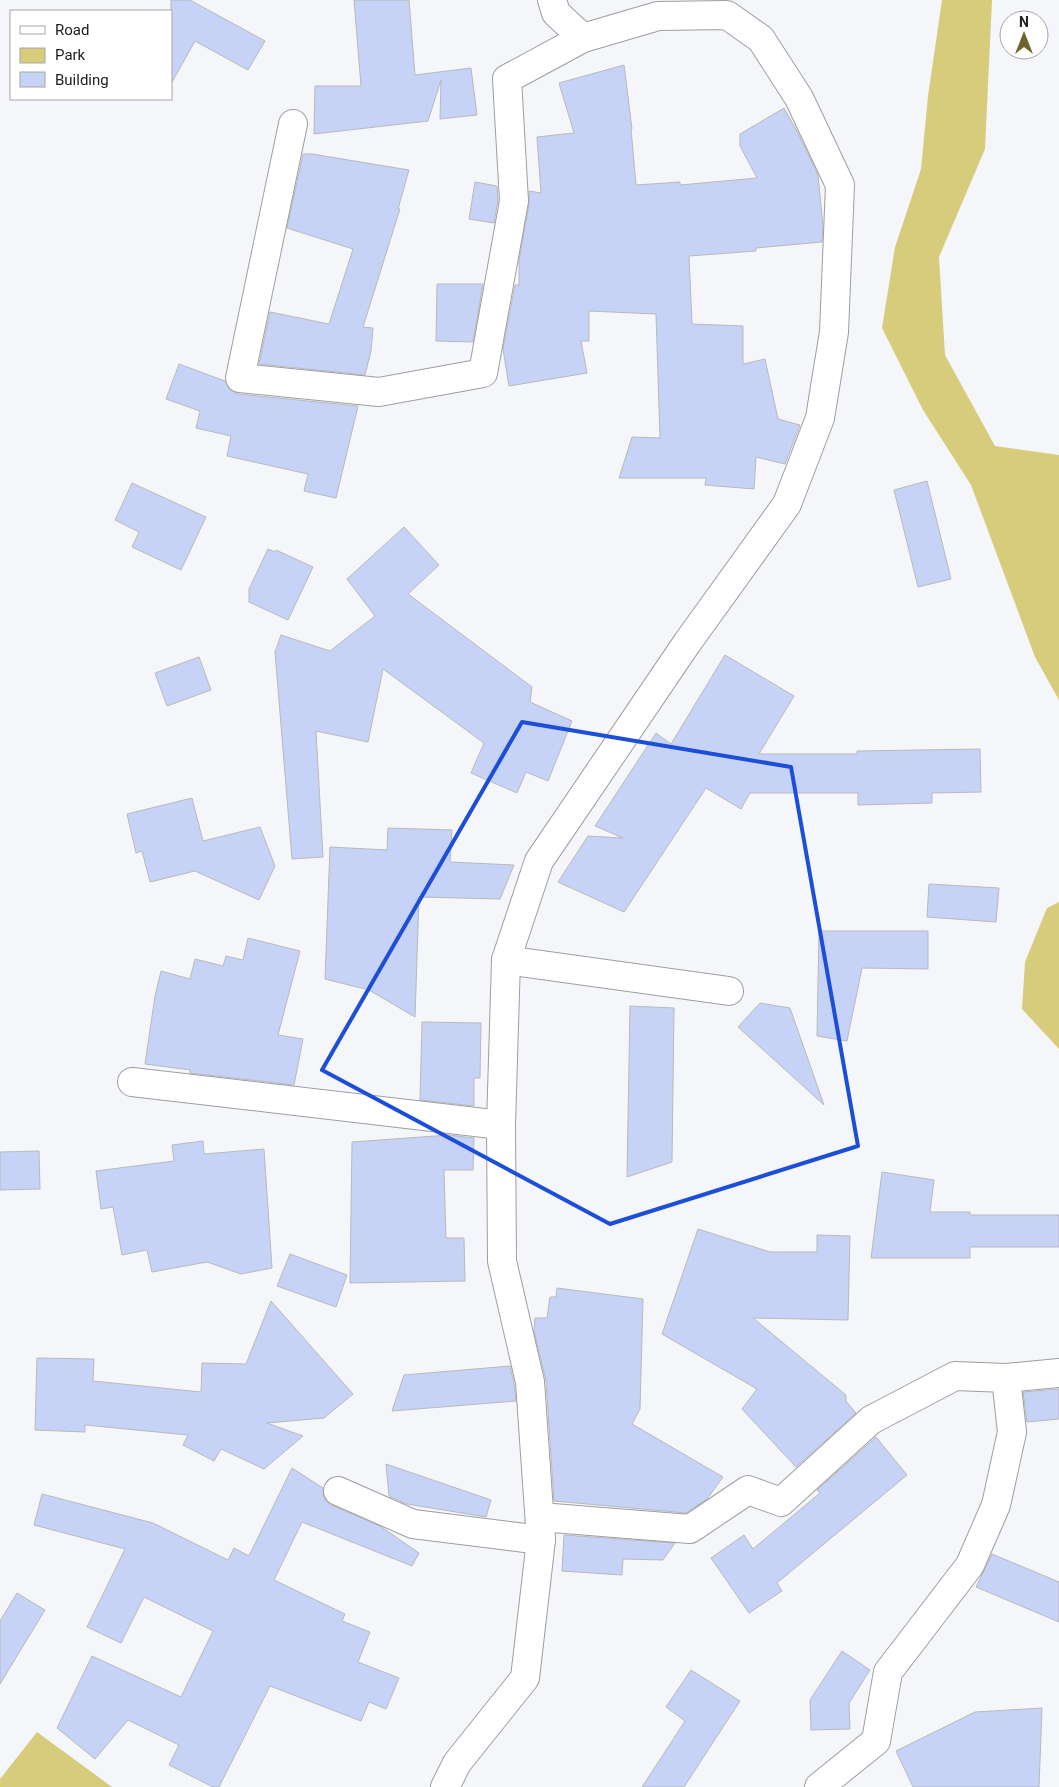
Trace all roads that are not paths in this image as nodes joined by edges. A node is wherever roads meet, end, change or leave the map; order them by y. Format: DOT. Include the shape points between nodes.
graph roads {
  1 [pos="552,0"];
  2 [pos="728,8"];
  3 [pos="583,38"];
  4 [pos="293,124"];
  5 [pos="506,960"];
  6 [pos="729,991"];
  7 [pos="132,1082"];
  8 [pos="501,1125"];
  9 [pos="1059,1373"];
  10 [pos="1006,1378"];
  11 [pos="338,1491"];
  12 [pos="541,1528"];
  13 [pos="445,1787"];
  14 [pos="820,1787"];
  1 -- 3 [label="street" via="556,13"];
  2 -- 3 [label="street" via="658,16"];
  2 -- 5 [label="street" via="761,39 799,98 840,184 834,332 820,418 787,504 687,643 539,861"];
  3 -- 4 [label="street" via="507,79 514,201 483,373 378,392 240,378"];
  5 -- 6 [label="street"];
  5 -- 8 [label="street"];
  7 -- 8 [label="street"];
  8 -- 12 [label="street" via="502,1261 530,1382"];
  9 -- 10 [label="street"];
  10 -- 12 [label="street" via="955,1376 871,1420 781,1502 748,1490 690,1530"];
  10 -- 14 [label="street" via="1012,1432 996,1504 970,1565 888,1672 876,1741"];
  11 -- 12 [label="street" via="413,1524"];
  12 -- 13 [label="street" via="525,1678 457,1763"];
}
